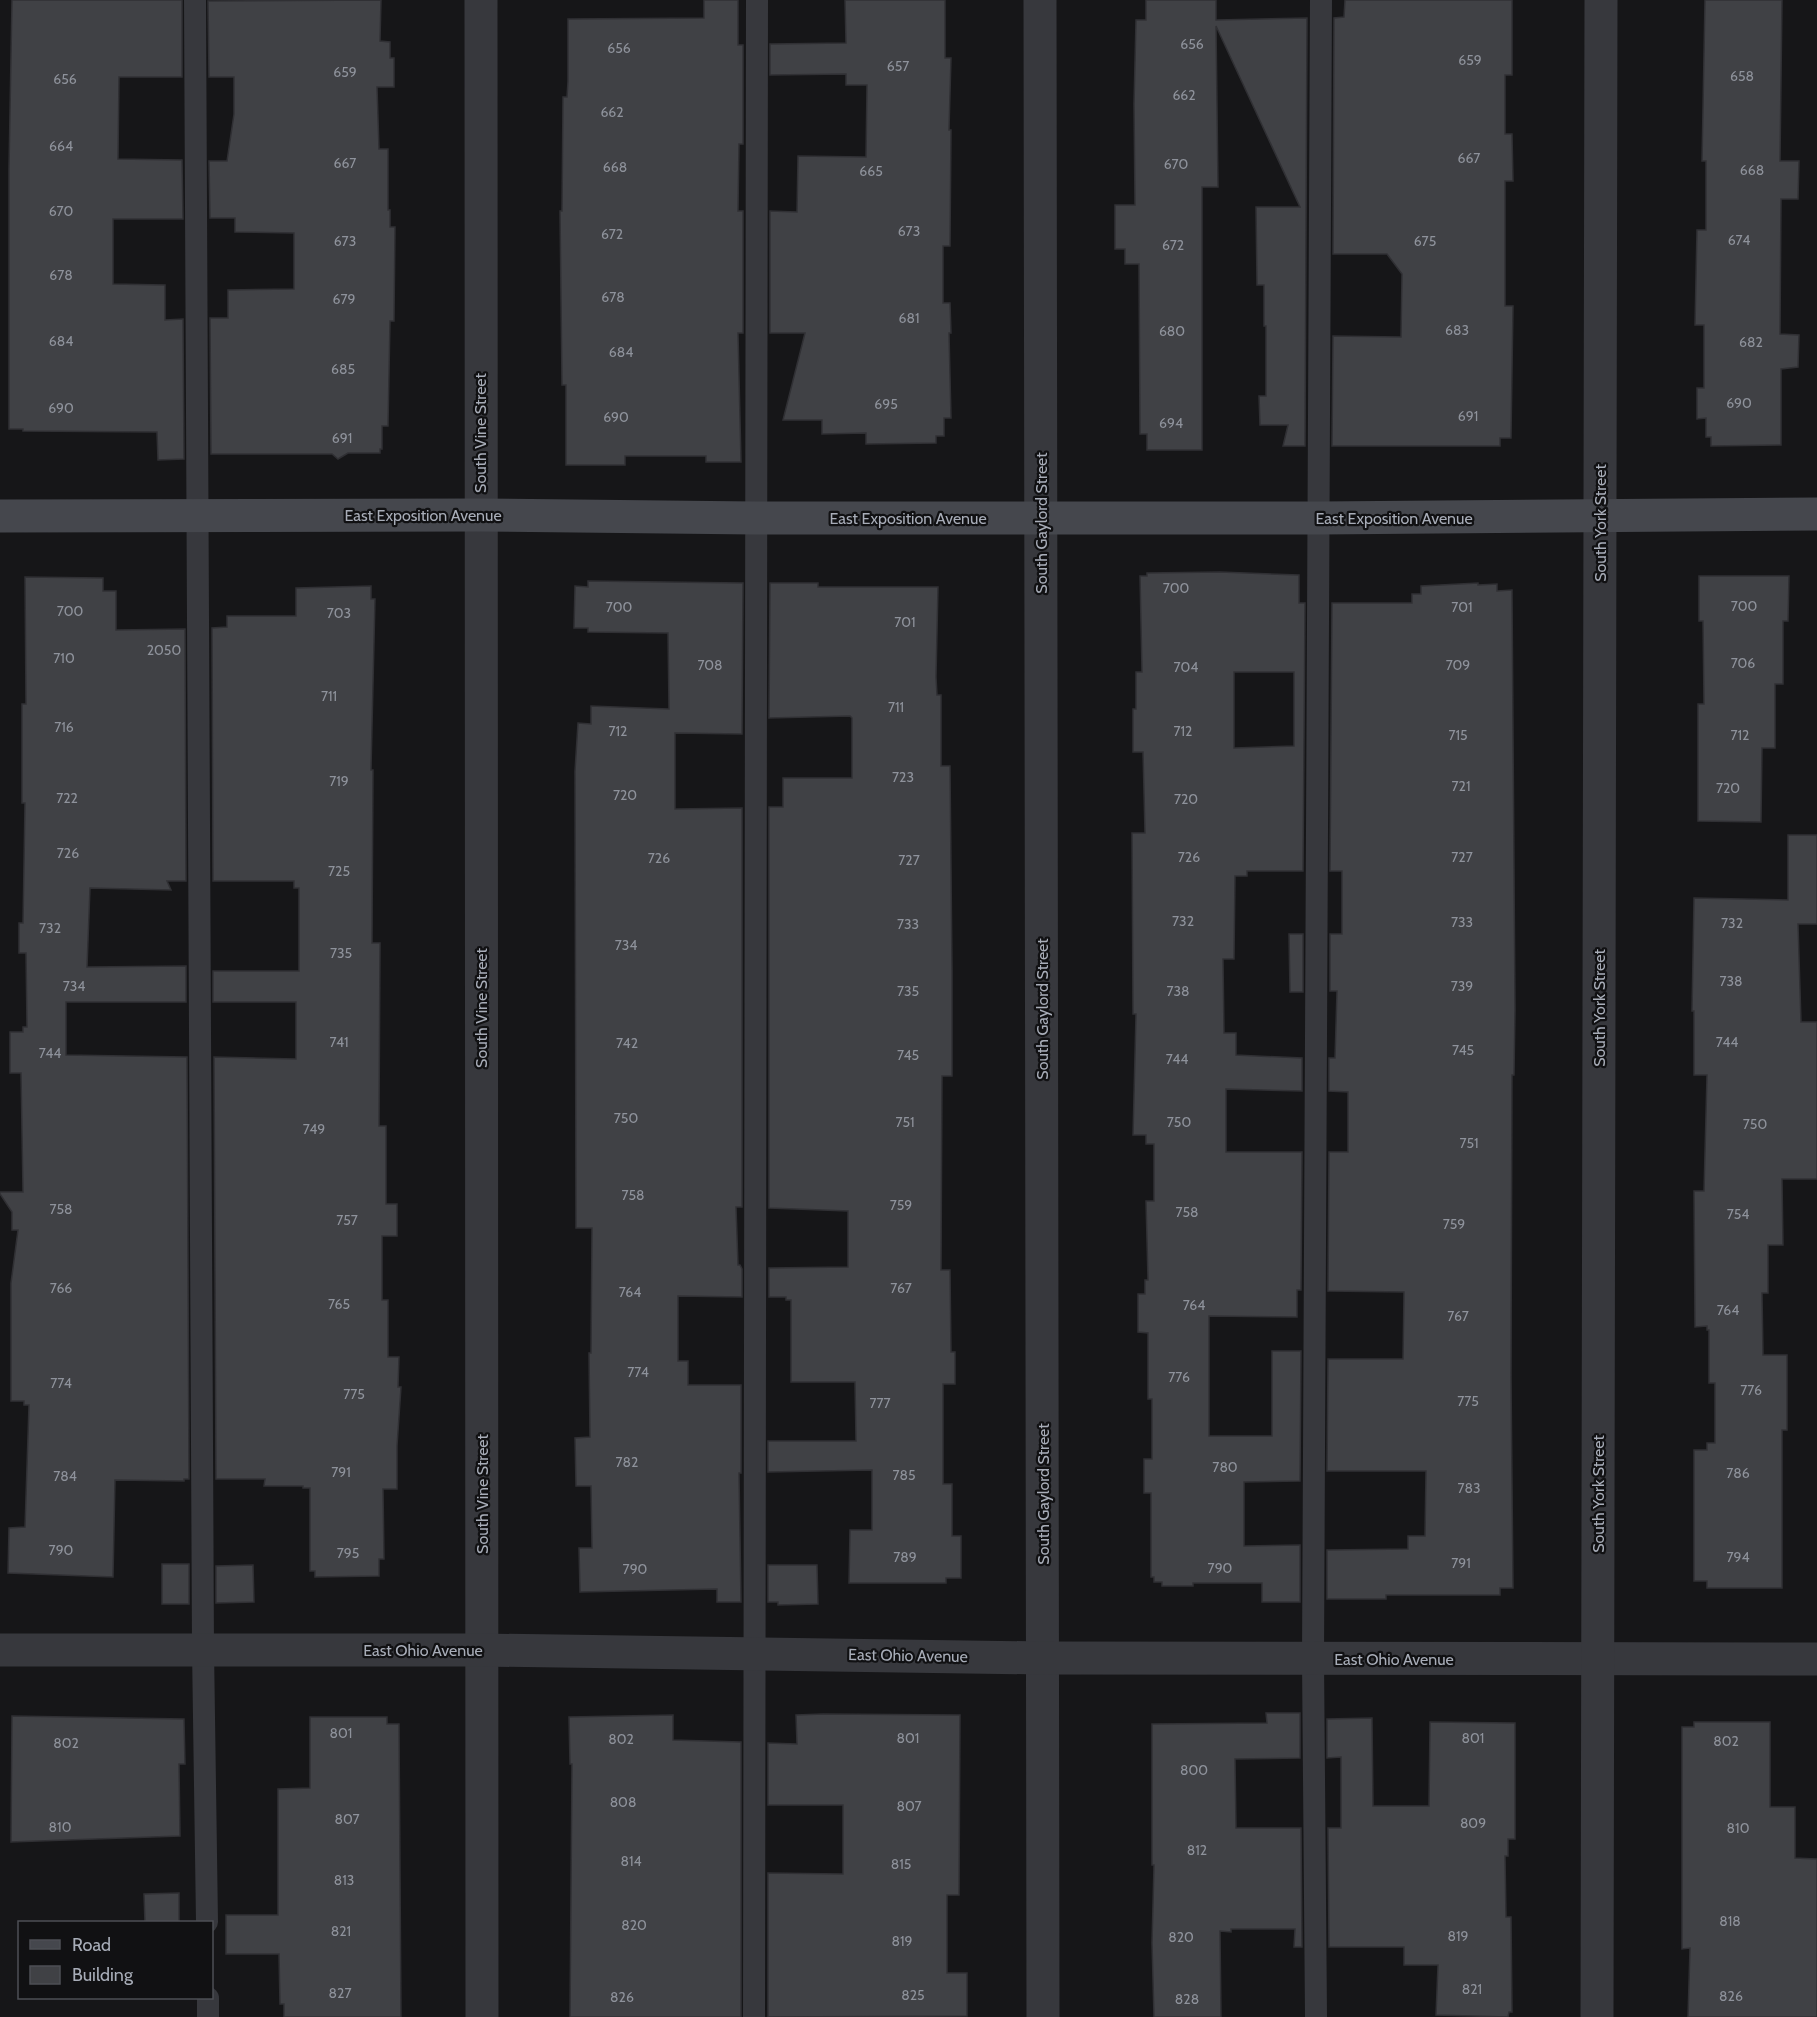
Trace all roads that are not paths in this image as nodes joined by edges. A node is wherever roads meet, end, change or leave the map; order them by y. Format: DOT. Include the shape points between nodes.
graph roads {
  1 [pos="195,0"];
  2 [pos="481,0"];
  3 [pos="757,0"];
  4 [pos="1040,0"];
  5 [pos="1321,0"];
  6 [pos="1601,0"];
  7 [pos="1817,514"];
  8 [pos="196,515"];
  9 [pos="480,515"];
  10 [pos="0,516"];
  11 [pos="1600,517"];
  12 [pos="755,518"];
  13 [pos="1040,519"];
  14 [pos="1320,519"];
  15 [pos="203,1649"];
  16 [pos="0,1650"];
  17 [pos="482,1650"];
  18 [pos="755,1653"];
  19 [pos="1043,1658"];
  20 [pos="1313,1659"];
  21 [pos="1597,1659"];
  22 [pos="1817,1659"];
  23 [pos="207,1921"];
  24 [pos="208,1999"];
  25 [pos="208,2017"];
  26 [pos="482,2017"];
  27 [pos="754,2017"];
  28 [pos="1043,2017"];
  29 [pos="1316,2017"];
  30 [pos="1597,2017"];
  1 -- 8 [label="lane"];
  2 -- 9 [label="street, South Vine Street"];
  3 -- 12 [label="lane"];
  4 -- 13 [label="street, South Gaylord Street"];
  5 -- 14 [label="lane"];
  6 -- 11 [label="street, South York Street"];
  7 -- 11 [label="street, East Exposition Avenue"];
  8 -- 9 [label="street, East Exposition Avenue"];
  8 -- 10 [label="street, East Exposition Avenue"];
  8 -- 15 [label="lane"];
  9 -- 12 [label="street, East Exposition Avenue"];
  9 -- 17 [label="street, South Vine Street"];
  11 -- 14 [label="street, East Exposition Avenue"];
  11 -- 21 [label="street, South York Street"];
  12 -- 13 [label="street, East Exposition Avenue"];
  12 -- 18 [label="lane"];
  13 -- 14 [label="street, East Exposition Avenue"];
  13 -- 19 [label="street, South Gaylord Street"];
  14 -- 20 [label="lane"];
  15 -- 16 [label="street, East Ohio Avenue"];
  15 -- 17 [label="street, East Ohio Avenue"];
  15 -- 23 [label="lane"];
  17 -- 18 [label="street, East Ohio Avenue"];
  17 -- 26 [label="street, South Vine Street"];
  18 -- 19 [label="street, East Ohio Avenue"];
  18 -- 27 [label="lane"];
  19 -- 20 [label="street, East Ohio Avenue"];
  19 -- 28 [label="street, South Gaylord Street"];
  20 -- 21 [label="street, East Ohio Avenue"];
  20 -- 29 [label="lane"];
  21 -- 22 [label="street, East Ohio Avenue"];
  21 -- 30 [label="street, South York Street"];
  24 -- 25 [label="lane"];
}
